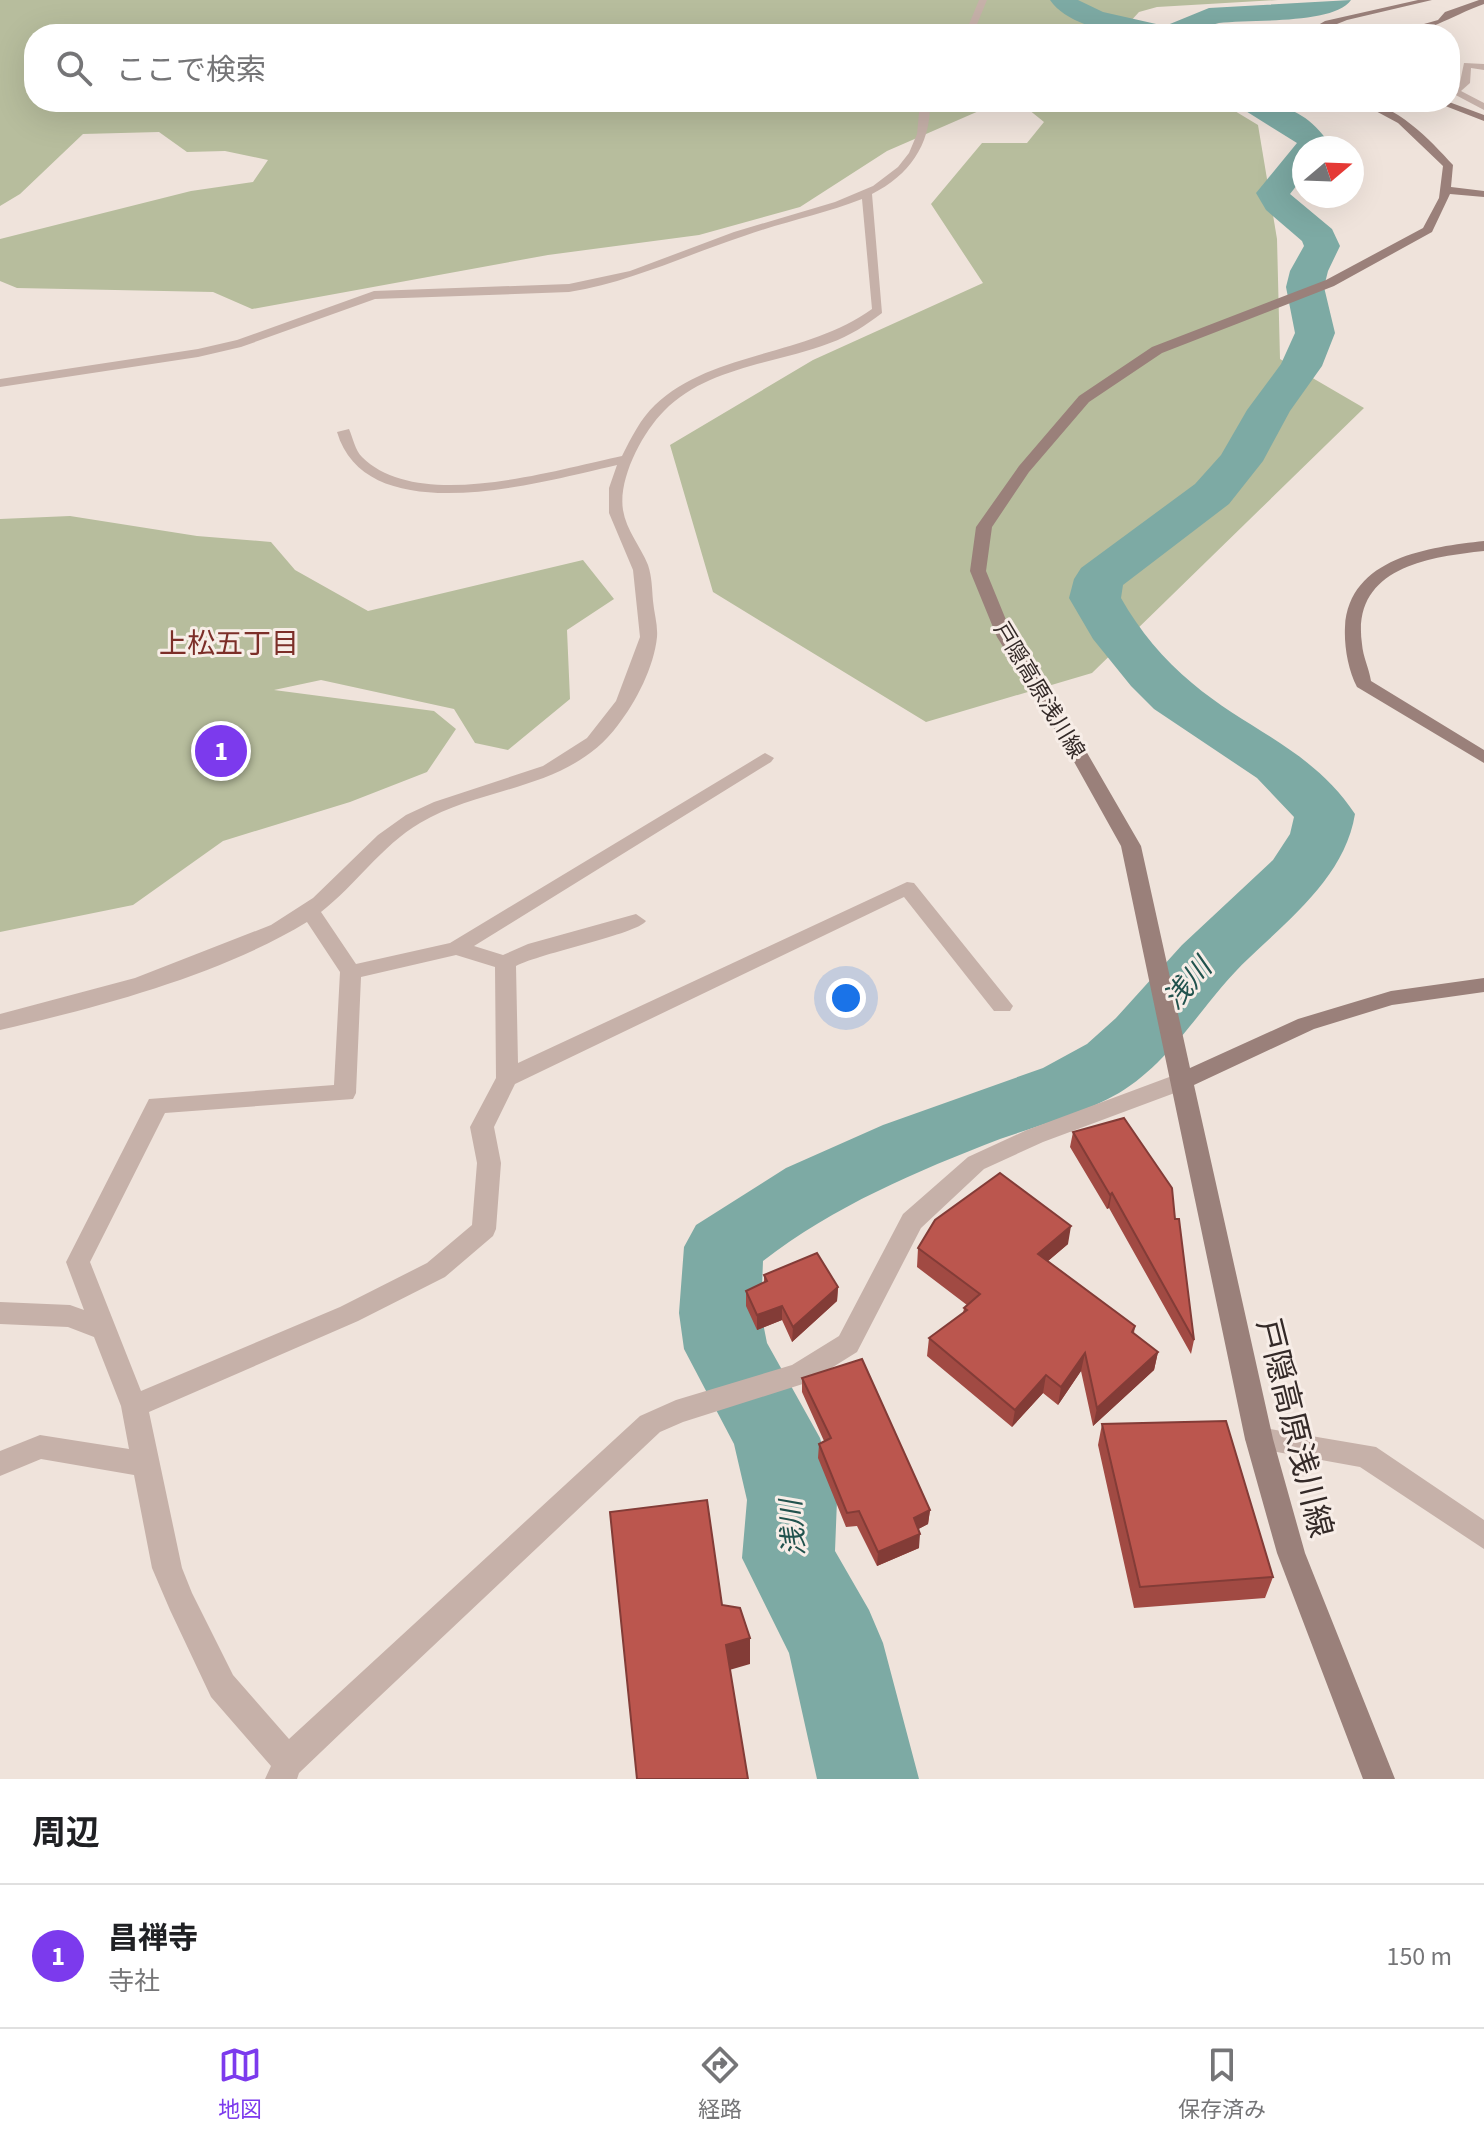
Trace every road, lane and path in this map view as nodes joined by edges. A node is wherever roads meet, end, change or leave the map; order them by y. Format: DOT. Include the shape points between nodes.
graph roads {
  1 [pos="983,0"];
  2 [pos="1428,0"];
  3 [pos="1484,1"];
  4 [pos="973,24"];
  5 [pos="1324,24"];
  6 [pos="1436,24"];
  7 [pos="1484,67"];
  8 [pos="1460,88"];
  9 [pos="1460,95"];
  10 [pos="1484,107"];
  11 [pos="1460,109"];
  12 [pos="926,112"];
  13 [pos="1383,112"];
  14 [pos="1484,118"];
  15 [pos="1445,190"];
  16 [pos="867,194"];
  17 [pos="1484,194"];
  18 [pos="0,383"];
  19 [pos="344,432"];
  20 [pos="627,459"];
  21 [pos="1484,546"];
  22 [pos="765,758"];
  23 [pos="1484,758"];
  24 [pos="310,911"];
  25 [pos="636,921"];
  26 [pos="456,948"];
  27 [pos="505,963"];
  28 [pos="351,972"];
  29 [pos="1484,985"];
  30 [pos="1002,1006"];
  31 [pos="0,1022"];
  32 [pos="507,1078"];
  33 [pos="1180,1082"];
  34 [pos="0,1313"];
  35 [pos="104,1330"];
  36 [pos="134,1406"];
  37 [pos="1259,1439"];
  38 [pos="0,1464"];
  39 [pos="144,1464"];
  40 [pos="1484,1536"];
  41 [pos="284,1771"];
  42 [pos="1379,1779"];
  1 -- 4 [label="street"];
  2 -- 5 [label="main road"];
  3 -- 6 [label="main road"];
  7 -- 8 [label="street" via="1467,65"];
  9 -- 10 [label="street"];
  11 -- 14 [label="main road"];
  12 -- 16 [label="street" via="922,141 893,177"];
  13 -- 15 [label="main road" via="1401,121 1448,165"];
  15 -- 17 [label="main road"];
  15 -- 33 [label="main road, 戸隠高原浅川線" via="1428,230 1330,283 1157,350 1084,399 1024,469 984,527 978,571 1005,637 1131,846"];
  16 -- 18 [label="street" via="600,284 374,295 241,343"];
  16 -- 20 [label="street" via="878,310 841,334 717,374 673,396 657,411"];
  19 -- 20 [label="street" via="353,457 372,471 391,482 427,489 465,489"];
  20 -- 24 [label="street" via="615,491 615,511 641,568 649,637 633,690 600,739 547,772 411,820"];
  21 -- 23 [label="main road" via="1392,564 1371,581 1357,606 1353,642 1363,683"];
  22 -- 26 [label="street"];
  24 -- 28 [label="street"];
  24 -- 31 [label="street" via="279,930 174,973 70,1007"];
  25 -- 27 [label="street"];
  26 -- 27 [label="street"];
  26 -- 28 [label="street"];
  27 -- 32 [label="street"];
  28 -- 35 [label="street" via="345,1093 157,1105 78,1262"];
  29 -- 33 [label="main road" via="1391,998 1306,1024"];
  30 -- 32 [label="street" via="907,888"];
  32 -- 36 [label="street" via="482,1127 489,1163 484,1229 436,1270 411,1283"];
  33 -- 37 [label="main road, 戸隠高原浅川線"];
  33 -- 41 [label="street" via="976,1163 912,1221 848,1344 800,1374 650,1424 497,1570 420,1635"];
  34 -- 35 [label="street" via="70,1316"];
  35 -- 36 [label="street"];
  36 -- 39 [label="street"];
  37 -- 40 [label="street" via="1366,1456"];
  37 -- 42 [label="main road, 戸隠高原浅川線" via="1291,1553"];
  38 -- 39 [label="street" via="40,1447"];
  39 -- 41 [label="street" via="167,1568 180,1600 222,1686"];
}
